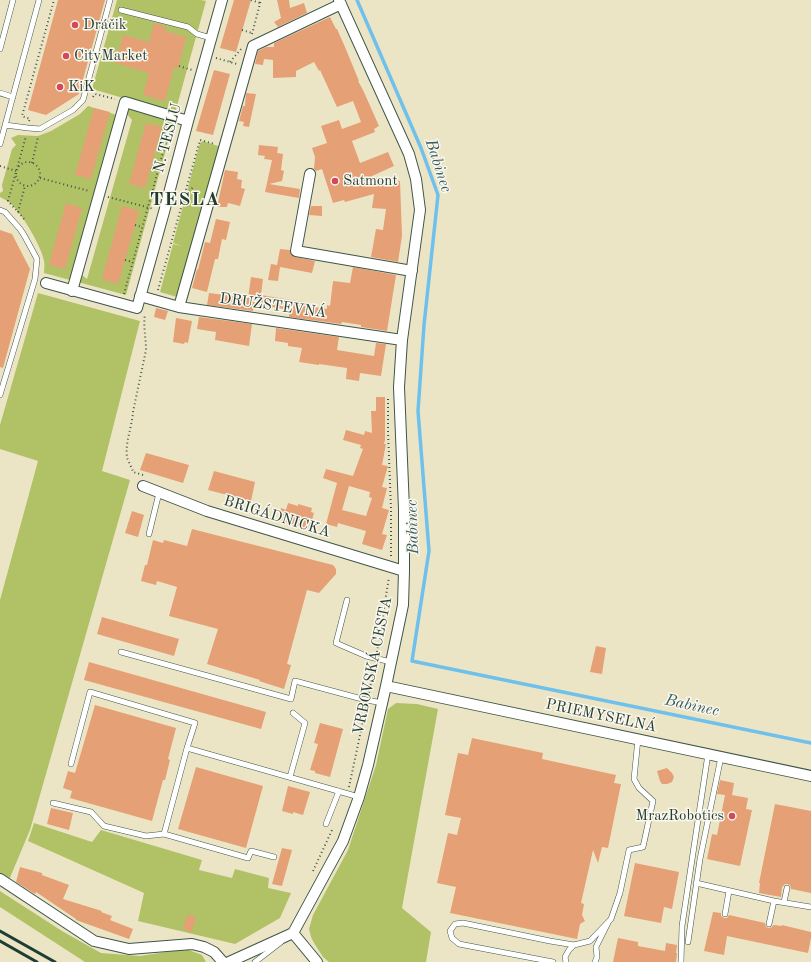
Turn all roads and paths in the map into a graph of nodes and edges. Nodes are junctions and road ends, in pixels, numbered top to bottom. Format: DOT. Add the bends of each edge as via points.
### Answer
graph roads {
  1 [pos="13,0"];
  2 [pos="39,0"];
  3 [pos="54,0"];
  4 [pos="110,0"];
  5 [pos="222,0"];
  6 [pos="251,0"];
  7 [pos="260,1"];
  8 [pos="340,2"];
  9 [pos="121,10"];
  10 [pos="242,30"];
  11 [pos="252,33"];
  12 [pos="211,38"];
  13 [pos="0,49"];
  14 [pos="252,51"];
  15 [pos="206,55"];
  16 [pos="179,66"];
  17 [pos="248,67"];
  18 [pos="194,71"];
  19 [pos="0,94"];
  20 [pos="95,94"];
  21 [pos="13,97"];
  22 [pos="125,102"];
  23 [pos="174,116"];
  24 [pos="188,121"];
  25 [pos="29,122"];
  26 [pos="5,125"];
  27 [pos="26,135"];
  28 [pos="38,136"];
  29 [pos="160,138"];
  30 [pos="167,140"];
  31 [pos="0,144"];
  32 [pos="225,147"];
  33 [pos="32,163"];
  34 [pos="0,166"];
  35 [pos="151,168"];
  36 [pos="159,170"];
  37 [pos="16,171"];
  38 [pos="310,174"];
  39 [pos="26,186"];
  40 [pos="192,187"];
  41 [pos="185,192"];
  42 [pos="8,201"];
  43 [pos="0,210"];
  44 [pos="18,212"];
  45 [pos="135,225"];
  46 [pos="142,227"];
  47 [pos="125,260"];
  48 [pos="133,262"];
  49 [pos="412,271"];
  50 [pos="46,283"];
  51 [pos="72,291"];
  52 [pos="148,299"];
  53 [pos="121,304"];
  54 [pos="179,307"];
  55 [pos="402,340"];
  56 [pos="0,395"];
  57 [pos="388,396"];
  58 [pos="143,486"];
  59 [pos="159,493"];
  60 [pos="149,534"];
  61 [pos="390,567"];
  62 [pos="404,571"];
  63 [pos="347,600"];
  64 [pos="121,652"];
  65 [pos="376,658"];
  66 [pos="391,662"];
  67 [pos="386,686"];
  68 [pos="368,700"];
  69 [pos="382,703"];
  70 [pos="294,713"];
  71 [pos="638,739"];
  72 [pos="187,748"];
  73 [pos="708,754"];
  74 [pos="721,757"];
  75 [pos="71,764"];
  76 [pos="811,776"];
  77 [pos="290,777"];
  78 [pos="339,791"];
  79 [pos="348,794"];
  80 [pos="359,797"];
  81 [pos="53,803"];
  82 [pos="326,824"];
  83 [pos="333,827"];
  84 [pos="164,834"];
  85 [pos="274,857"];
  86 [pos="310,877"];
  87 [pos="0,879"];
  88 [pos="696,883"];
  89 [pos="787,888"];
  90 [pos="729,891"];
  91 [pos="774,901"];
  92 [pos="784,902"];
  93 [pos="811,907"];
  94 [pos="725,914"];
  95 [pos="611,919"];
  96 [pos="769,924"];
  97 [pos="293,933"];
  98 [pos="590,941"];
  99 [pos="688,942"];
  100 [pos="574,945"];
  101 [pos="596,947"];
  102 [pos="223,962"];
  103 [pos="229,962"];
  104 [pos="255,962"];
  105 [pos="318,962"];
  106 [pos="553,962"];
  107 [pos="566,962"];
  108 [pos="595,962"];
  109 [pos="681,962"];
  1 -- 13 [label="lane"];
  2 -- 21 [label="lane"];
  3 -- 25 [label="path" via="22,116 30,118"];
  4 -- 26 [label="lane" via="83,100 73,110 40,129"];
  5 -- 12 [label="street, N. TESLU"];
  6 -- 7 [label="path"];
  7 -- 11 [label="path"];
  8 -- 14 [label="street, VRBOVSKÁ CESTA" via="253,46"];
  8 -- 49 [label="street, VRBOVSKÁ CESTA" via="409,154 416,179 420,210"];
  9 -- 12 [label="lane" via="188,27 197,34"];
  10 -- 11 [label="path"];
  11 -- 14 [label="path"];
  12 -- 15 [label="street, N. TESLU"];
  14 -- 17 [label="street"];
  15 -- 17 [label="path"];
  15 -- 24 [label="street, N. TESLU"];
  16 -- 18 [label="path"];
  17 -- 32 [label="street"];
  19 -- 21 [label="lane"];
  20 -- 22 [label="path"];
  21 -- 26 [label="lane"];
  22 -- 23 [label="street"];
  22 -- 51 [label="street"];
  23 -- 24 [label="street"];
  23 -- 30 [label="path"];
  24 -- 52 [label="street, N. TESLU" via="164,212"];
  26 -- 31 [label="lane"];
  27 -- 37 [label="path"];
  28 -- 33 [label="path"];
  29 -- 30 [label="path"];
  30 -- 36 [label="path"];
  32 -- 41 [label="path" via="200,140"];
  32 -- 54 [label="street"];
  33 -- 37 [label="path" via="21,165"];
  33 -- 39 [label="path" via="38,167 40,178 36,184"];
  34 -- 37 [label="path"];
  35 -- 36 [label="path"];
  36 -- 46 [label="path"];
  37 -- 39 [label="path" via="17,179"];
  37 -- 42 [label="path"];
  38 -- 49 [label="street" via="296,251"];
  39 -- 44 [label="path"];
  40 -- 41 [label="path" via="190,191"];
  41 -- 52 [label="path"];
  43 -- 56 [label="lane" via="20,229 37,259 35,278"];
  45 -- 46 [label="path"];
  46 -- 48 [label="path"];
  47 -- 48 [label="path"];
  48 -- 53 [label="path"];
  49 -- 55 [label="street, VRBOVSKÁ CESTA"];
  50 -- 51 [label="street"];
  51 -- 53 [label="street"];
  52 -- 53 [label="street" via="136,308"];
  52 -- 54 [label="street, DRUŽSTEVNÁ"];
  52 -- 58 [label="path" via="144,332 146,350 127,444 128,459 133,472 146,476"];
  54 -- 55 [label="street, DRUŽSTEVNÁ"];
  55 -- 62 [label="street, VRBOVSKÁ CESTA" via="399,387"];
  57 -- 61 [label="path"];
  58 -- 59 [label="street, BRIGÁDNICKA"];
  59 -- 60 [label="lane"];
  59 -- 61 [label="street, BRIGÁDNICKA" via="207,511"];
  61 -- 62 [label="street, BRIGÁDNICKA"];
  61 -- 65 [label="path"];
  62 -- 66 [label="street, VRBOVSKÁ CESTA" via="403,605"];
  63 -- 65 [label="lane" via="336,643"];
  64 -- 68 [label="lane" via="291,699 295,681"];
  65 -- 66 [label="lane"];
  65 -- 68 [label="path"];
  66 -- 67 [label="street, VRBOVSKÁ CESTA"];
  67 -- 69 [label="street, VRBOVSKÁ CESTA"];
  67 -- 71 [label="street, PRIEMYSELNÁ"];
  68 -- 69 [label="lane"];
  68 -- 79 [label="path"];
  69 -- 80 [label="street, VRBOVSKÁ CESTA"];
  70 -- 77 [label="lane" via="305,723"];
  71 -- 73 [label="street, PRIEMYSELNÁ"];
  71 -- 95 [label="lane" via="634,778 639,788 652,801 643,847 629,850 620,893"];
  72 -- 75 [label="lane" via="195,723 90,692"];
  72 -- 77 [label="lane"];
  72 -- 84 [label="lane"];
  73 -- 74 [label="street, PRIEMYSELNÁ"];
  73 -- 109 [label="lane" via="682,926"];
  74 -- 76 [label="street, PRIEMYSELNÁ"];
  74 -- 88 [label="lane"];
  77 -- 78 [label="lane"];
  78 -- 79 [label="lane"];
  78 -- 82 [label="lane"];
  79 -- 80 [label="lane"];
  80 -- 97 [label="street, VRBOVSKÁ CESTA" via="343,842"];
  81 -- 84 [label="lane" via="90,812 104,826 146,836"];
  83 -- 86 [label="path"];
  84 -- 85 [label="lane" via="248,858 250,851"];
  87 -- 102 [label="street" via="94,941 129,949 192,944 214,952"];
  88 -- 90 [label="lane"];
  88 -- 99 [label="lane"];
  89 -- 92 [label="lane"];
  90 -- 91 [label="lane"];
  90 -- 94 [label="lane"];
  91 -- 92 [label="lane"];
  91 -- 96 [label="lane"];
  92 -- 93 [label="lane"];
  95 -- 98 [label="lane"];
  95 -- 101 [label="lane"];
  97 -- 103 [label="street"];
  97 -- 104 [label="lane"];
  97 -- 105 [label="street"];
  98 -- 100 [label="lane"];
  98 -- 101 [label="lane"];
  100 -- 106 [label="lane" via="464,923 455,924 450,931 452,938 460,944"];
  100 -- 107 [label="lane" via="565,957"];
  101 -- 108 [label="lane"];
}
